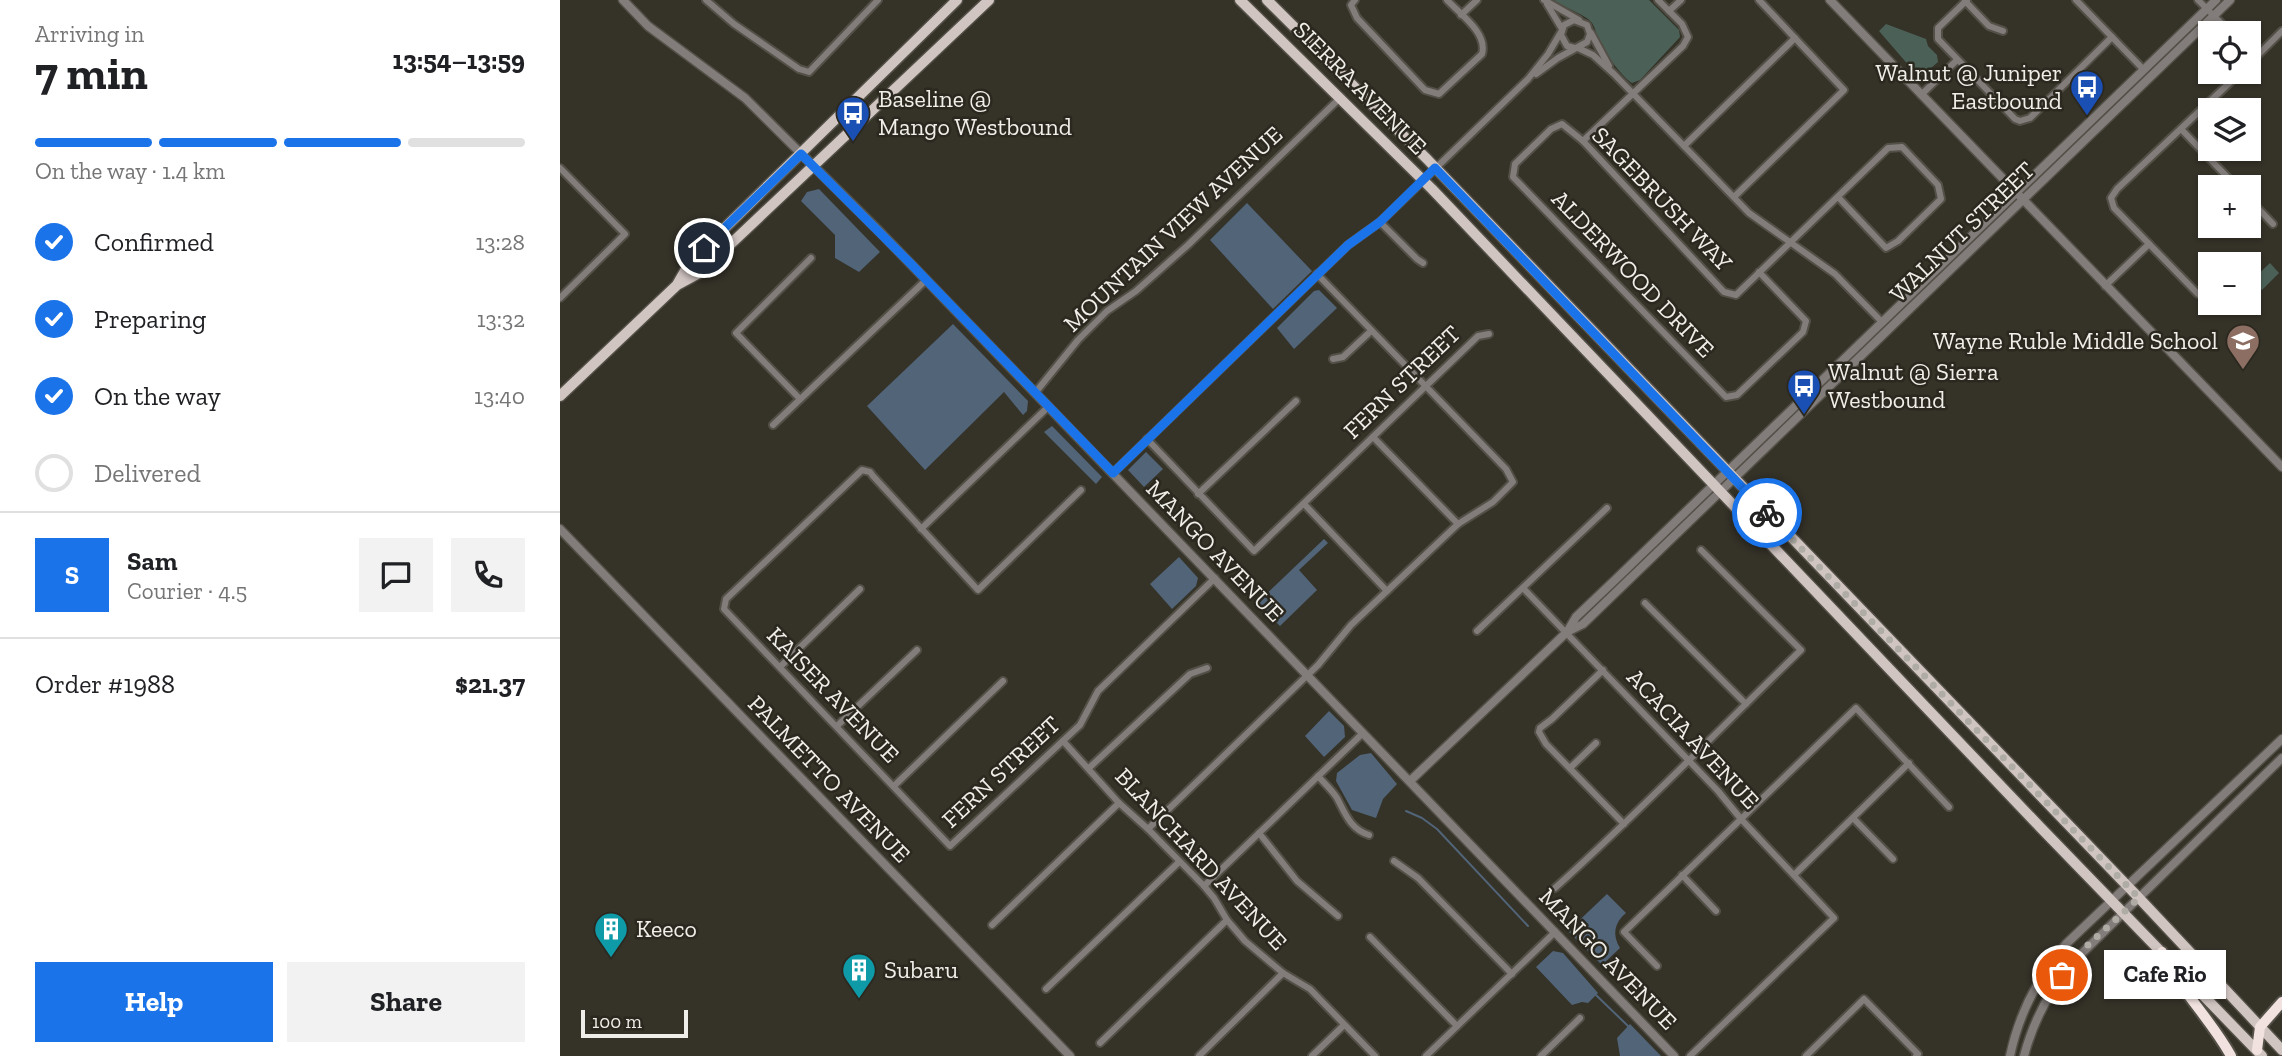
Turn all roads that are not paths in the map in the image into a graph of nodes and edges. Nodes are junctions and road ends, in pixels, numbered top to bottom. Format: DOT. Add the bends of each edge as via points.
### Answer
graph roads {
  1 [pos="624,0"];
  2 [pos="706,0"];
  3 [pos="878,0"];
  4 [pos="956,0"];
  5 [pos="989,0"];
  6 [pos="1241,0"];
  7 [pos="1266,0"];
  8 [pos="1447,0"];
  9 [pos="1477,0"];
  10 [pos="1544,0"];
  11 [pos="1658,0"];
  12 [pos="1681,0"];
  13 [pos="1759,0"];
  14 [pos="1830,0"];
  15 [pos="2076,0"];
  16 [pos="2198,0"];
  17 [pos="2216,0"];
  18 [pos="2230,0"];
  19 [pos="1966,1"];
  20 [pos="1353,3"];
  21 [pos="1669,11"];
  22 [pos="2210,12"];
  23 [pos="1461,15"];
  24 [pos="1579,20"];
  25 [pos="2219,21"];
  26 [pos="1589,29"];
  27 [pos="1562,30"];
  28 [pos="2003,30"];
  29 [pos="2282,31"];
  30 [pos="2112,37"];
  31 [pos="1795,38"];
  32 [pos="1577,48"];
  33 [pos="2261,52"];
  34 [pos="1957,60"];
  35 [pos="2144,70"];
  36 [pos="1614,74"];
  37 [pos="1528,79"];
  38 [pos="2228,84"];
  39 [pos="1634,93"];
  40 [pos="1921,94"];
  41 [pos="1341,97"];
  42 [pos="2181,129"];
  43 [pos="1583,141"];
  44 [pos="1684,146"];
  45 [pos="801,154"];
  46 [pos="814,167"];
  47 [pos="560,168"];
  48 [pos="1435,168"];
  49 [pos="2225,175"];
  50 [pos="1513,177"];
  51 [pos="1423,180"];
  52 [pos="1734,197"];
  53 [pos="1838,197"];
  54 [pos="2019,197"];
  55 [pos="2261,212"];
  56 [pos="1380,222"];
  57 [pos="2273,224"];
  58 [pos="1791,242"];
  59 [pos="2149,244"];
  60 [pos="811,258"];
  61 [pos="1423,263"];
  62 [pos="1759,272"];
  63 [pos="1317,274"];
  64 [pos="926,280"];
  65 [pos="677,285"];
  66 [pos="2105,286"];
  67 [pos="2198,294"];
  68 [pos="560,298"];
  69 [pos="1882,322"];
  70 [pos="1371,331"];
  71 [pos="1489,334"];
  72 [pos="1334,359"];
  73 [pos="1425,387"];
  74 [pos="1035,393"];
  75 [pos="560,396"];
  76 [pos="800,400"];
  77 [pos="1296,401"];
  78 [pos="1048,407"];
  79 [pos="773,425"];
  80 [pos="1373,437"];
  81 [pos="1147,439"];
  82 [pos="2282,467"];
  83 [pos="1113,473"];
  84 [pos="1730,475"];
  85 [pos="1717,487"];
  86 [pos="1081,490"];
  87 [pos="1198,494"];
  88 [pos="1304,504"];
  89 [pos="1607,508"];
  90 [pos="1458,524"];
  91 [pos="560,529"];
  92 [pos="921,529"];
  93 [pos="1701,550"];
  94 [pos="1215,578"];
  95 [pos="1523,588"];
  96 [pos="860,589"];
  97 [pos="1387,591"];
  98 [pos="1645,603"];
  99 [pos="1477,631"];
  100 [pos="1567,632"];
  101 [pos="917,650"];
  102 [pos="780,667"];
  103 [pos="1207,668"];
  104 [pos="1603,670"];
  105 [pos="1308,675"];
  106 [pos="1003,681"];
  107 [pos="1746,704"];
  108 [pos="837,726"];
  109 [pos="1363,733"];
  110 [pos="2282,739"];
  111 [pos="1063,741"];
  112 [pos="1596,743"];
  113 [pos="2282,758"];
  114 [pos="1689,762"];
  115 [pos="1909,763"];
  116 [pos="1089,768"];
  117 [pos="1570,768"];
  118 [pos="1318,776"];
  119 [pos="1410,780"];
  120 [pos="894,786"];
  121 [pos="1119,803"];
  122 [pos="1949,807"];
  123 [pos="1853,818"];
  124 [pos="925,819"];
  125 [pos="1741,819"];
  126 [pos="1624,824"];
  127 [pos="1148,829"];
  128 [pos="1259,833"];
  129 [pos="1369,835"];
  130 [pos="1894,859"];
  131 [pos="1394,861"];
  132 [pos="1179,862"];
  133 [pos="1682,875"];
  134 [pos="1794,875"];
  135 [pos="1204,886"];
  136 [pos="2127,886"];
  137 [pos="1555,888"];
  138 [pos="2139,898"];
  139 [pos="2112,901"];
  140 [pos="1716,911"];
  141 [pos="2123,913"];
  142 [pos="1338,916"];
  143 [pos="1227,920"];
  144 [pos="992,925"];
  145 [pos="1555,932"];
  146 [pos="1370,937"];
  147 [pos="2162,952"];
  148 [pos="1657,967"];
  149 [pos="1283,973"];
  150 [pos="1512,974"];
  151 [pos="1046,989"];
  152 [pos="2282,1002"];
  153 [pos="1580,1018"];
  154 [pos="1344,1025"];
  155 [pos="1457,1027"];
  156 [pos="2260,1027"];
  157 [pos="1100,1043"];
  158 [pos="2282,1049"];
  159 [pos="2260,1053"];
  160 [pos="1917,1055"];
  161 [pos="1070,1056"];
  162 [pos="1199,1056"];
  163 [pos="1312,1056"];
  164 [pos="1376,1056"];
  165 [pos="1426,1056"];
  166 [pos="1541,1056"];
  167 [pos="1674,1056"];
  168 [pos="1690,1056"];
  169 [pos="1806,1056"];
  170 [pos="2010,1056"];
  171 [pos="2024,1056"];
  172 [pos="2231,1056"];
  1 -- 45 [label="street, MANGO AVENUE" via="648,26 745,97"];
  2 -- 3 [label="street" via="808,72"];
  4 -- 45 [label="main road"];
  5 -- 46 [label="main road"];
  6 -- 41 [label="main road, SIERRA AVENUE"];
  7 -- 48 [label="main road, SIERRA AVENUE"];
  8 -- 23 [label="street"];
  9 -- 23 [label="street"];
  10 -- 24 [label="street"];
  10 -- 27 [label="street"];
  11 -- 21 [label="street"];
  12 -- 21 [label="street"];
  13 -- 31 [label="street"];
  14 -- 40 [label="street"];
  15 -- 30 [label="street"];
  16 -- 22 [label="street"];
  17 -- 22 [label="street, WALNUT STREET"];
  18 -- 22 [label="street, WALNUT STREET"];
  19 -- 28 [label="street" via="1989,26"];
  19 -- 34 [label="street" via="1936,34"];
  20 -- 23 [label="street" via="1357,18 1425,90 1439,94 1482,54 1480,35"];
  21 -- 39 [label="street" via="1688,37"];
  22 -- 25 [label="street"];
  22 -- 35 [label="street, WALNUT STREET"];
  22 -- 54 [label="street, WALNUT STREET"];
  24 -- 26 [label="street"];
  24 -- 27 [label="street" via="1570,21"];
  26 -- 32 [label="street" via="1587,42"];
  26 -- 36 [label="street"];
  27 -- 32 [label="street" via="1564,43"];
  27 -- 37 [label="street"];
  29 -- 33 [label="street"];
  30 -- 34 [label="street" via="2030,118 2020,121"];
  30 -- 35 [label="street"];
  31 -- 44 [label="street"];
  31 -- 52 [label="street" via="1844,90"];
  32 -- 36 [label="street"];
  32 -- 37 [label="street"];
  34 -- 40 [label="street"];
  35 -- 54 [label="street, WALNUT STREET"];
  36 -- 39 [label="street"];
  37 -- 48 [label="street"];
  38 -- 42 [label="street"];
  39 -- 43 [label="street"];
  39 -- 44 [label="street"];
  40 -- 54 [label="street"];
  41 -- 51 [label="main road, SIERRA AVENUE"];
  41 -- 74 [label="street, MOUNTAIN VIEW AVENUE" via="1188,245 1107,311"];
  42 -- 49 [label="street"];
  42 -- 59 [label="street" via="2114,193 2114,208"];
  43 -- 50 [label="street, SAGEBRUSH WAY" via="1562,124 1551,129 1515,164"];
  43 -- 62 [label="street, SAGEBRUSH WAY" via="1724,292 1736,295"];
  44 -- 52 [label="street"];
  45 -- 46 [label="street, MANGO AVENUE"];
  45 -- 65 [label="main road" via="690,262"];
  46 -- 64 [label="street, MANGO AVENUE"];
  46 -- 65 [label="main road" via="701,272"];
  47 -- 68 [label="street" via="625,234"];
  48 -- 51 [label="street"];
  48 -- 84 [label="main road, SIERRA AVENUE"];
  50 -- 62 [label="street, ALDERWOOD DRIVE" via="1726,397 1737,395 1803,332 1806,321"];
  51 -- 56 [label="street"];
  51 -- 85 [label="main road, SIERRA AVENUE"];
  52 -- 58 [label="street"];
  53 -- 53 [label="street" via="1886,248 1941,199 1938,185 1902,147 1888,148"];
  53 -- 58 [label="street"];
  54 -- 66 [label="street"];
  54 -- 69 [label="street, WALNUT STREET"];
  54 -- 84 [label="street, WALNUT STREET"];
  55 -- 57 [label="street"];
  56 -- 61 [label="street"];
  56 -- 63 [label="street"];
  58 -- 62 [label="street"];
  58 -- 69 [label="street" via="1835,274"];
  59 -- 66 [label="street"];
  59 -- 67 [label="street"];
  60 -- 76 [label="street" via="736,333"];
  63 -- 70 [label="street"];
  63 -- 81 [label="street"];
  64 -- 74 [label="street, MANGO AVENUE"];
  64 -- 76 [label="street"];
  65 -- 75 [label="main road"];
  66 -- 82 [label="street"];
  69 -- 84 [label="street, WALNUT STREET"];
  70 -- 72 [label="street" via="1343,357"];
  70 -- 73 [label="street"];
  71 -- 73 [label="street, FERN STREET" via="1479,335"];
  73 -- 80 [label="street, FERN STREET"];
  73 -- 90 [label="street" via="1513,478 1511,487"];
  74 -- 78 [label="street, MANGO AVENUE"];
  76 -- 79 [label="street"];
  77 -- 87 [label="street"];
  78 -- 83 [label="street, MANGO AVENUE"];
  78 -- 92 [label="street"];
  80 -- 88 [label="street, FERN STREET"];
  80 -- 90 [label="street"];
  81 -- 83 [label="street"];
  81 -- 87 [label="street"];
  83 -- 94 [label="street, MANGO AVENUE"];
  84 -- 85 [label="street, WALNUT STREET"];
  84 -- 136 [label="main road, SIERRA AVENUE"];
  85 -- 100 [label="street, WALNUT STREET" via="1576,617"];
  85 -- 139 [label="main road, SIERRA AVENUE"];
  86 -- 92 [label="street" via="978,590"];
  87 -- 88 [label="street, FERN STREET" via="1254,551"];
  88 -- 97 [label="street"];
  89 -- 95 [label="street"];
  90 -- 97 [label="street"];
  91 -- 161 [label="street, PALMETTO AVENUE"];
  92 -- 102 [label="street, KAISER AVENUE" via="870,472 862,470 731,596 724,604 726,612"];
  93 -- 107 [label="street" via="1801,650"];
  94 -- 105 [label="street, MANGO AVENUE"];
  94 -- 111 [label="street, FERN STREET" via="1098,691 1083,721"];
  95 -- 99 [label="street"];
  95 -- 100 [label="street, ACACIA AVENUE"];
  96 -- 102 [label="street"];
  97 -- 105 [label="street"];
  98 -- 107 [label="street"];
  100 -- 104 [label="street, ACACIA AVENUE"];
  100 -- 119 [label="street, WALNUT STREET"];
  101 -- 108 [label="street"];
  102 -- 108 [label="street, KAISER AVENUE"];
  103 -- 116 [label="street" via="1190,674"];
  104 -- 114 [label="street, ACACIA AVENUE"];
  104 -- 117 [label="street" via="1540,728 1546,744"];
  105 -- 109 [label="street, MANGO AVENUE"];
  105 -- 127 [label="street"];
  106 -- 120 [label="street"];
  107 -- 114 [label="street"];
  108 -- 120 [label="street, KAISER AVENUE"];
  109 -- 118 [label="street"];
  109 -- 119 [label="street, MANGO AVENUE"];
  110 -- 136 [label="street"];
  111 -- 116 [label="street, BLANCHARD AVENUE"];
  111 -- 124 [label="street, FERN STREET" via="950,846"];
  112 -- 117 [label="street"];
  113 -- 138 [label="street"];
  114 -- 125 [label="street, ACACIA AVENUE"];
  114 -- 126 [label="street"];
  115 -- 122 [label="street"];
  115 -- 123 [label="street"];
  115 -- 125 [label="street" via="1856,708"];
  116 -- 121 [label="street, BLANCHARD AVENUE"];
  117 -- 126 [label="street"];
  118 -- 128 [label="street"];
  118 -- 129 [label="street" via="1352,825"];
  119 -- 145 [label="street, MANGO AVENUE"];
  120 -- 124 [label="street, KAISER AVENUE"];
  121 -- 127 [label="street, BLANCHARD AVENUE"];
  121 -- 144 [label="street"];
  123 -- 130 [label="street"];
  123 -- 134 [label="street"];
  125 -- 133 [label="street"];
  125 -- 134 [label="street, ACACIA AVENUE"];
  126 -- 137 [label="street"];
  127 -- 132 [label="street, BLANCHARD AVENUE"];
  128 -- 135 [label="street"];
  128 -- 142 [label="street" via="1297,881"];
  131 -- 150 [label="street" via="1418,878"];
  132 -- 135 [label="street, BLANCHARD AVENUE"];
  132 -- 151 [label="street"];
  133 -- 140 [label="street"];
  133 -- 148 [label="street" via="1623,932"];
  134 -- 168 [label="street, ACACIA AVENUE" via="1835,918"];
  135 -- 143 [label="street, BLANCHARD AVENUE"];
  136 -- 138 [label="main road, SIERRA AVENUE"];
  136 -- 139 [label="street"];
  138 -- 141 [label="street"];
  138 -- 156 [label="main road, SIERRA AVENUE"];
  139 -- 141 [label="main road, SIERRA AVENUE"];
  139 -- 170 [label="street" via="2043,973 2024,1009"];
  141 -- 147 [label="main road, SIERRA AVENUE"];
  141 -- 171 [label="street" via="2062,975 2039,1015"];
  143 -- 149 [label="street, BLANCHARD AVENUE"];
  143 -- 157 [label="street"];
  145 -- 150 [label="street"];
  145 -- 167 [label="street, MANGO AVENUE"];
  146 -- 155 [label="street"];
  147 -- 159 [label="main road, SIERRA AVENUE"];
  147 -- 172 [label="highway"];
  149 -- 154 [label="street, BLANCHARD AVENUE" via="1310,989"];
  149 -- 162 [label="street"];
  150 -- 155 [label="street"];
  152 -- 156 [label="highway"];
  153 -- 166 [label="street"];
  154 -- 163 [label="street"];
  154 -- 164 [label="street, BLANCHARD AVENUE"];
  155 -- 165 [label="street"];
  156 -- 158 [label="main road, SIERRA AVENUE"];
  156 -- 159 [label="highway"];
  160 -- 169 [label="street" via="1864,999"];
}
